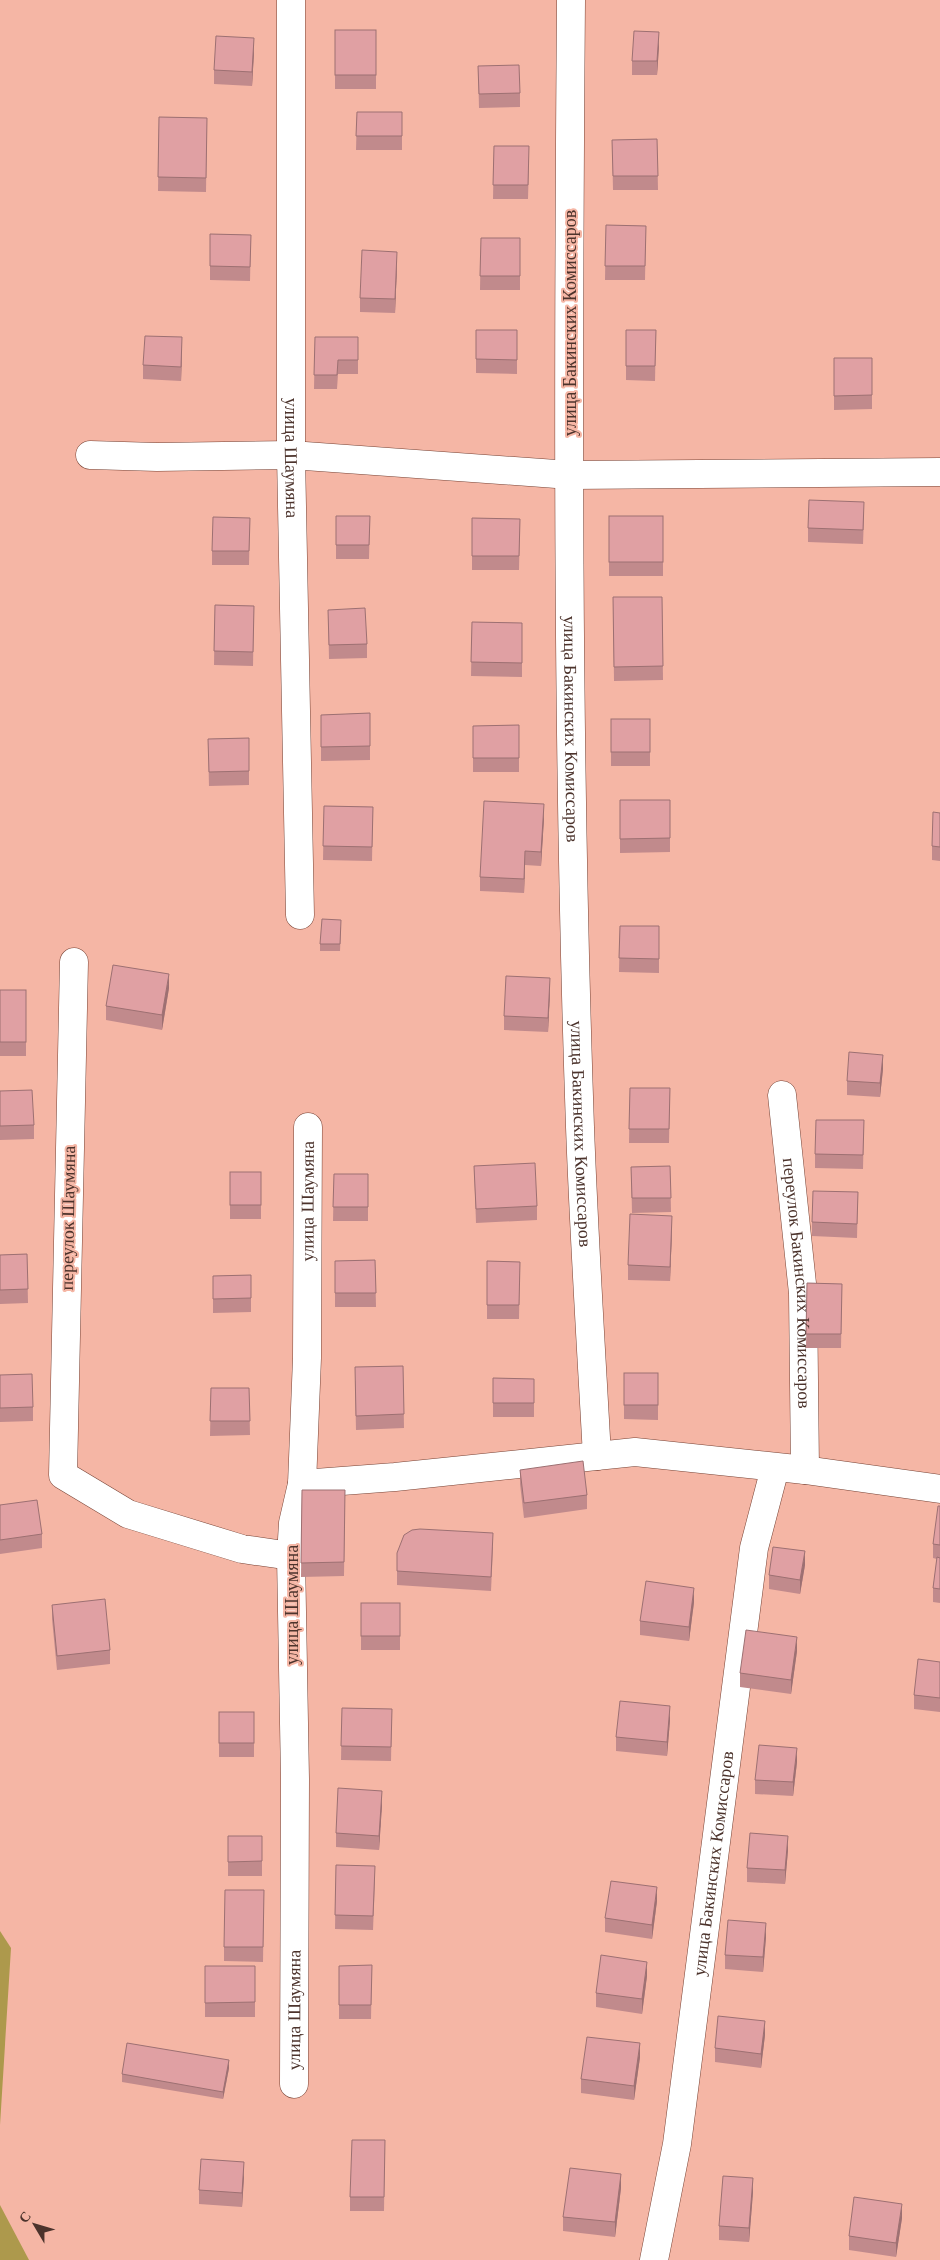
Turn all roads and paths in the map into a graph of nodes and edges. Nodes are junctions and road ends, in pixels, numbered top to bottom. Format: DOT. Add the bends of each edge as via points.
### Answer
graph roads {
  1 [pos="291,0"];
  2 [pos="571,0"];
  3 [pos="90,455"];
  4 [pos="291,455"];
  5 [pos="940,472"];
  6 [pos="570,475"];
  7 [pos="300,915"];
  8 [pos="74,962"];
  9 [pos="782,1095"];
  10 [pos="308,1127"];
  11 [pos="596,1456"];
  12 [pos="775,1468"];
  13 [pos="805,1470"];
  14 [pos="302,1484"];
  15 [pos="940,1489"];
  16 [pos="291,1556"];
  17 [pos="294,2084"];
  18 [pos="654,2260"];
  1 -- 4 [label="street, улица Шаумяна"];
  2 -- 6 [label="street, улица Бакинских Комиссаров"];
  3 -- 4 [label="street"];
  4 -- 6 [label="street"];
  4 -- 7 [label="street, улица Шаумяна"];
  5 -- 6 [label="street"];
  6 -- 11 [label="street, улица Бакинских Комиссаров" via="576,992"];
  8 -- 16 [label="street, переулок Шаумяна" via="63,1475 128,1514 242,1549"];
  9 -- 13 [label="street, переулок Бакинских Комиссаров" via="803,1293"];
  10 -- 14 [label="street, улица Шаумяна" via="307,1358"];
  11 -- 12 [label="street" via="635,1452"];
  11 -- 14 [label="street" via="395,1478"];
  12 -- 13 [label="street"];
  12 -- 18 [label="street, улица Бакинских Комиссаров" via="754,1548 677,2144"];
  13 -- 15 [label="street"];
  14 -- 16 [label="street, улица Шаумяна" via="292,1523"];
  16 -- 17 [label="street, улица Шаумяна" via="295,1779"];
}
